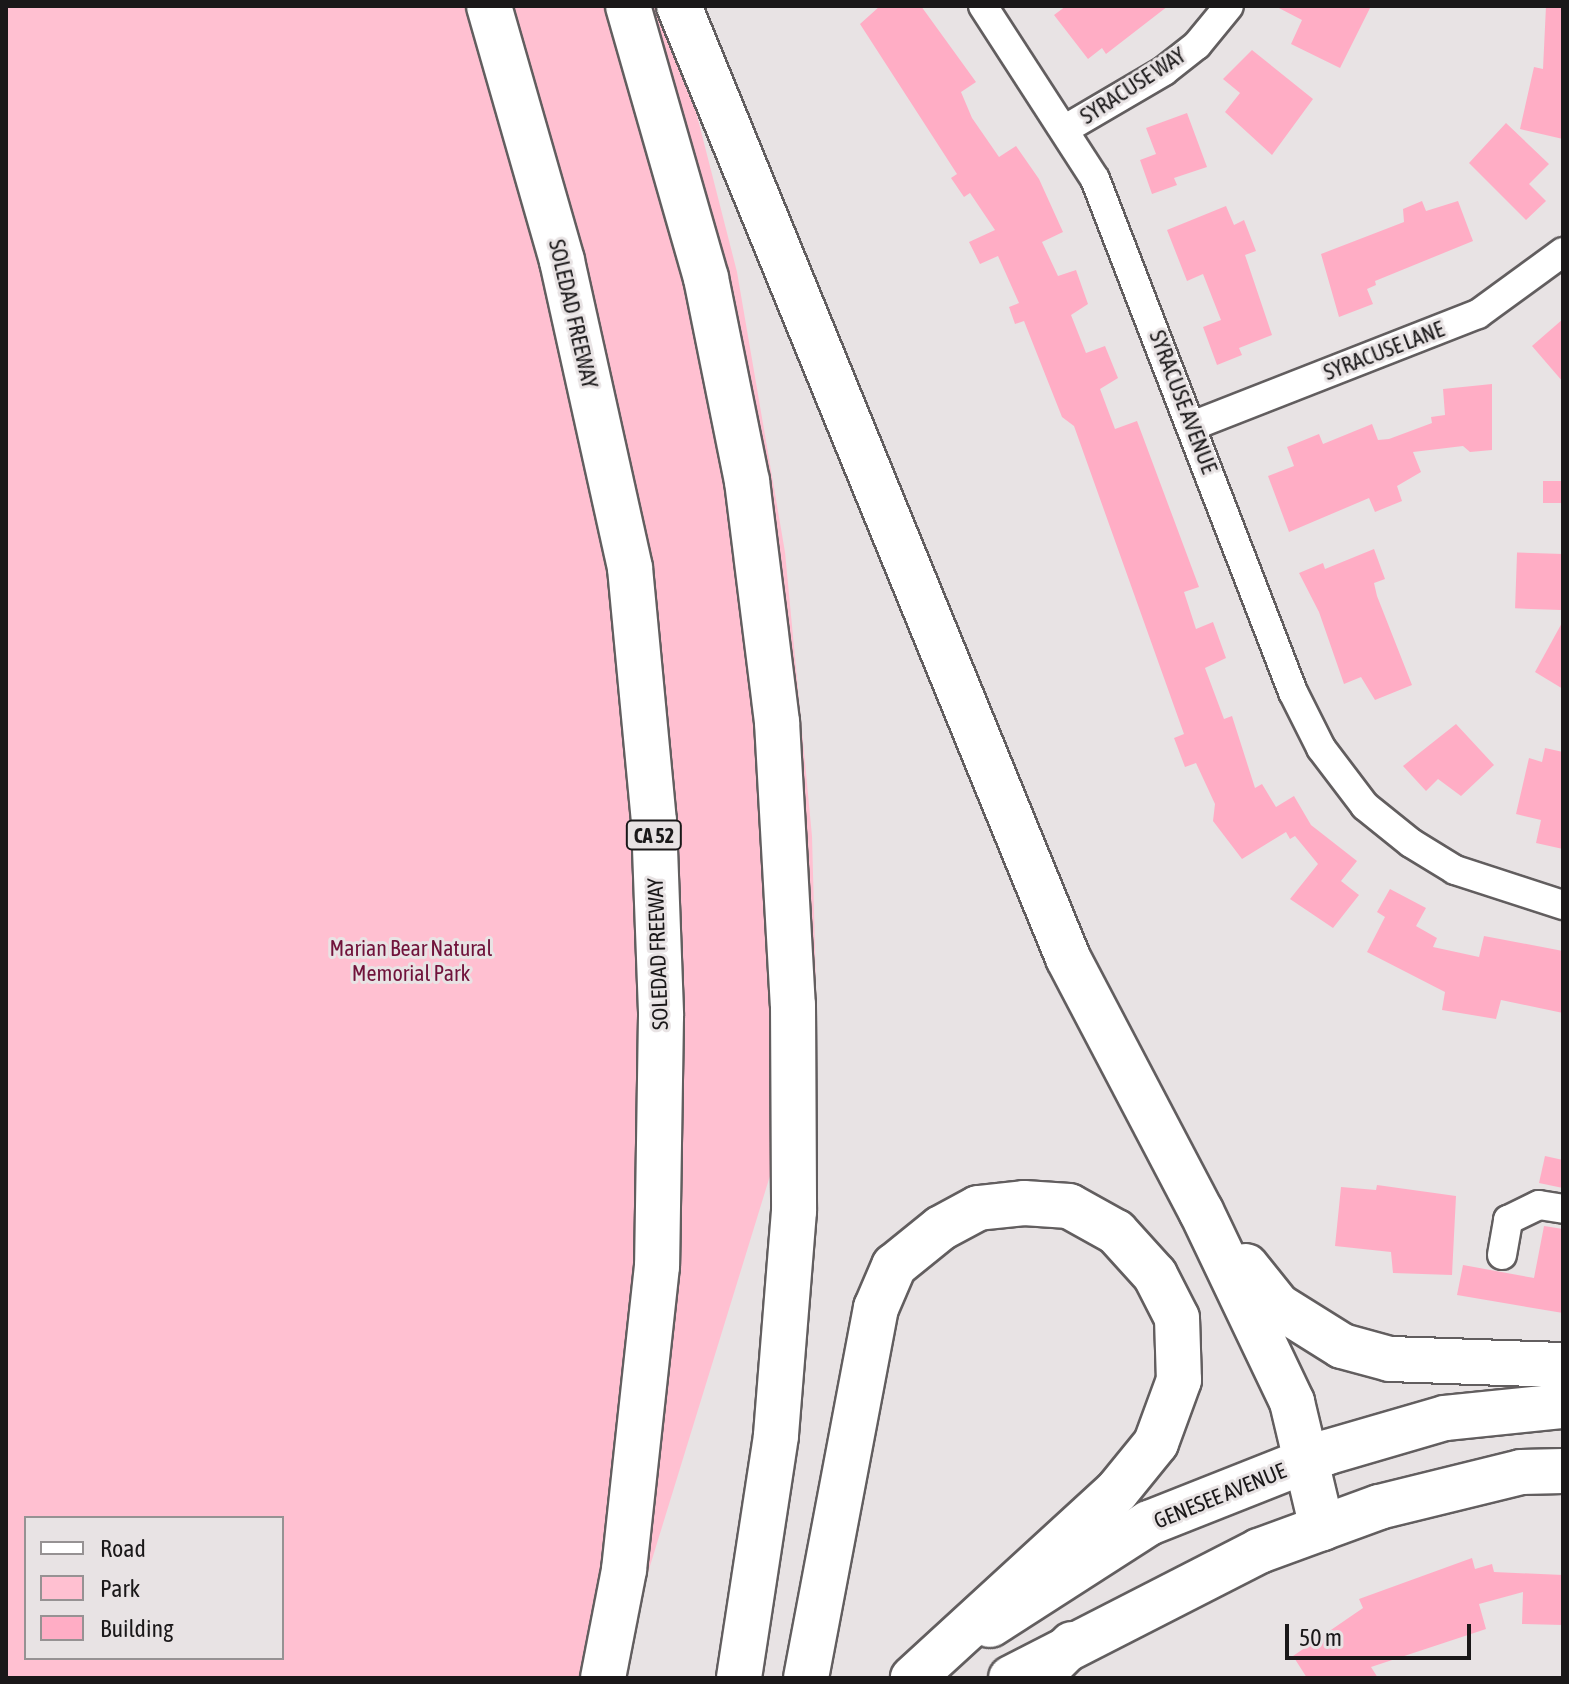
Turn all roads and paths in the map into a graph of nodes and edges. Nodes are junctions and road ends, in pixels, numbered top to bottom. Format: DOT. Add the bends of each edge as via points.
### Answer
graph roads {
  1 [pos="489,6"];
  2 [pos="628,6"];
  3 [pos="679,6"];
  4 [pos="983,6"];
  5 [pos="1229,6"];
  6 [pos="1067,128"];
  7 [pos="1563,252"];
  8 [pos="1192,426"];
  9 [pos="1563,905"];
  10 [pos="1563,1209"];
  11 [pos="1201,1211"];
  12 [pos="1502,1255"];
  13 [pos="1563,1365"];
  14 [pos="1563,1406"];
  15 [pos="1306,1461"];
  16 [pos="1563,1471"];
  17 [pos="1322,1528"];
  18 [pos="1072,1644"];
  19 [pos="808,1672"];
  20 [pos="603,1678"];
  21 [pos="739,1678"];
  22 [pos="914,1678"];
  23 [pos="1011,1678"];
  24 [pos="1038,1678"];
  1 -- 20 [label="main road, SOLEDAD FREEWAY / CA 52" via="562,261 630,568 654,821 661,1016 657,1266 624,1570"];
  2 -- 21 [label="main road" via="706,278 747,481 777,722 793,1005 794,1211 776,1436"];
  3 -- 11 [label="main road" via="1068,958"];
  4 -- 6 [label="street, SYRACUSE AVENUE"];
  5 -- 6 [label="street, SYRACUSE WAY" via="1197,45 1164,71"];
  6 -- 8 [label="street, SYRACUSE AVENUE" via="1095,179"];
  7 -- 8 [label="street, SYRACUSE LANE" via="1478,314"];
  8 -- 9 [label="street, SYRACUSE AVENUE" via="1293,692 1321,748 1365,806 1455,870"];
  10 -- 12 [label="street" via="1539,1205 1508,1220"];
  11 -- 13 [label="main road" via="1278,1306 1342,1346 1390,1359"];
  11 -- 15 [label="main road" via="1292,1402"];
  14 -- 15 [label="main road, GENESEE AVENUE" via="1445,1418 1361,1439"];
  15 -- 17 [label="main road"];
  15 -- 22 [label="main road, GENESEE AVENUE" via="1149,1523"];
  16 -- 17 [label="main road" via="1521,1472 1379,1507"];
  17 -- 18 [label="main road" via="1259,1551"];
  18 -- 23 [label="main road"];
  18 -- 24 [label="main road"];
  19 -- 22 [label="main road" via="864,1363 876,1308 894,1266 941,1228 978,1208 1069,1206 1116,1232 1155,1275 1177,1318 1179,1380 1156,1443 1117,1491"];
}
